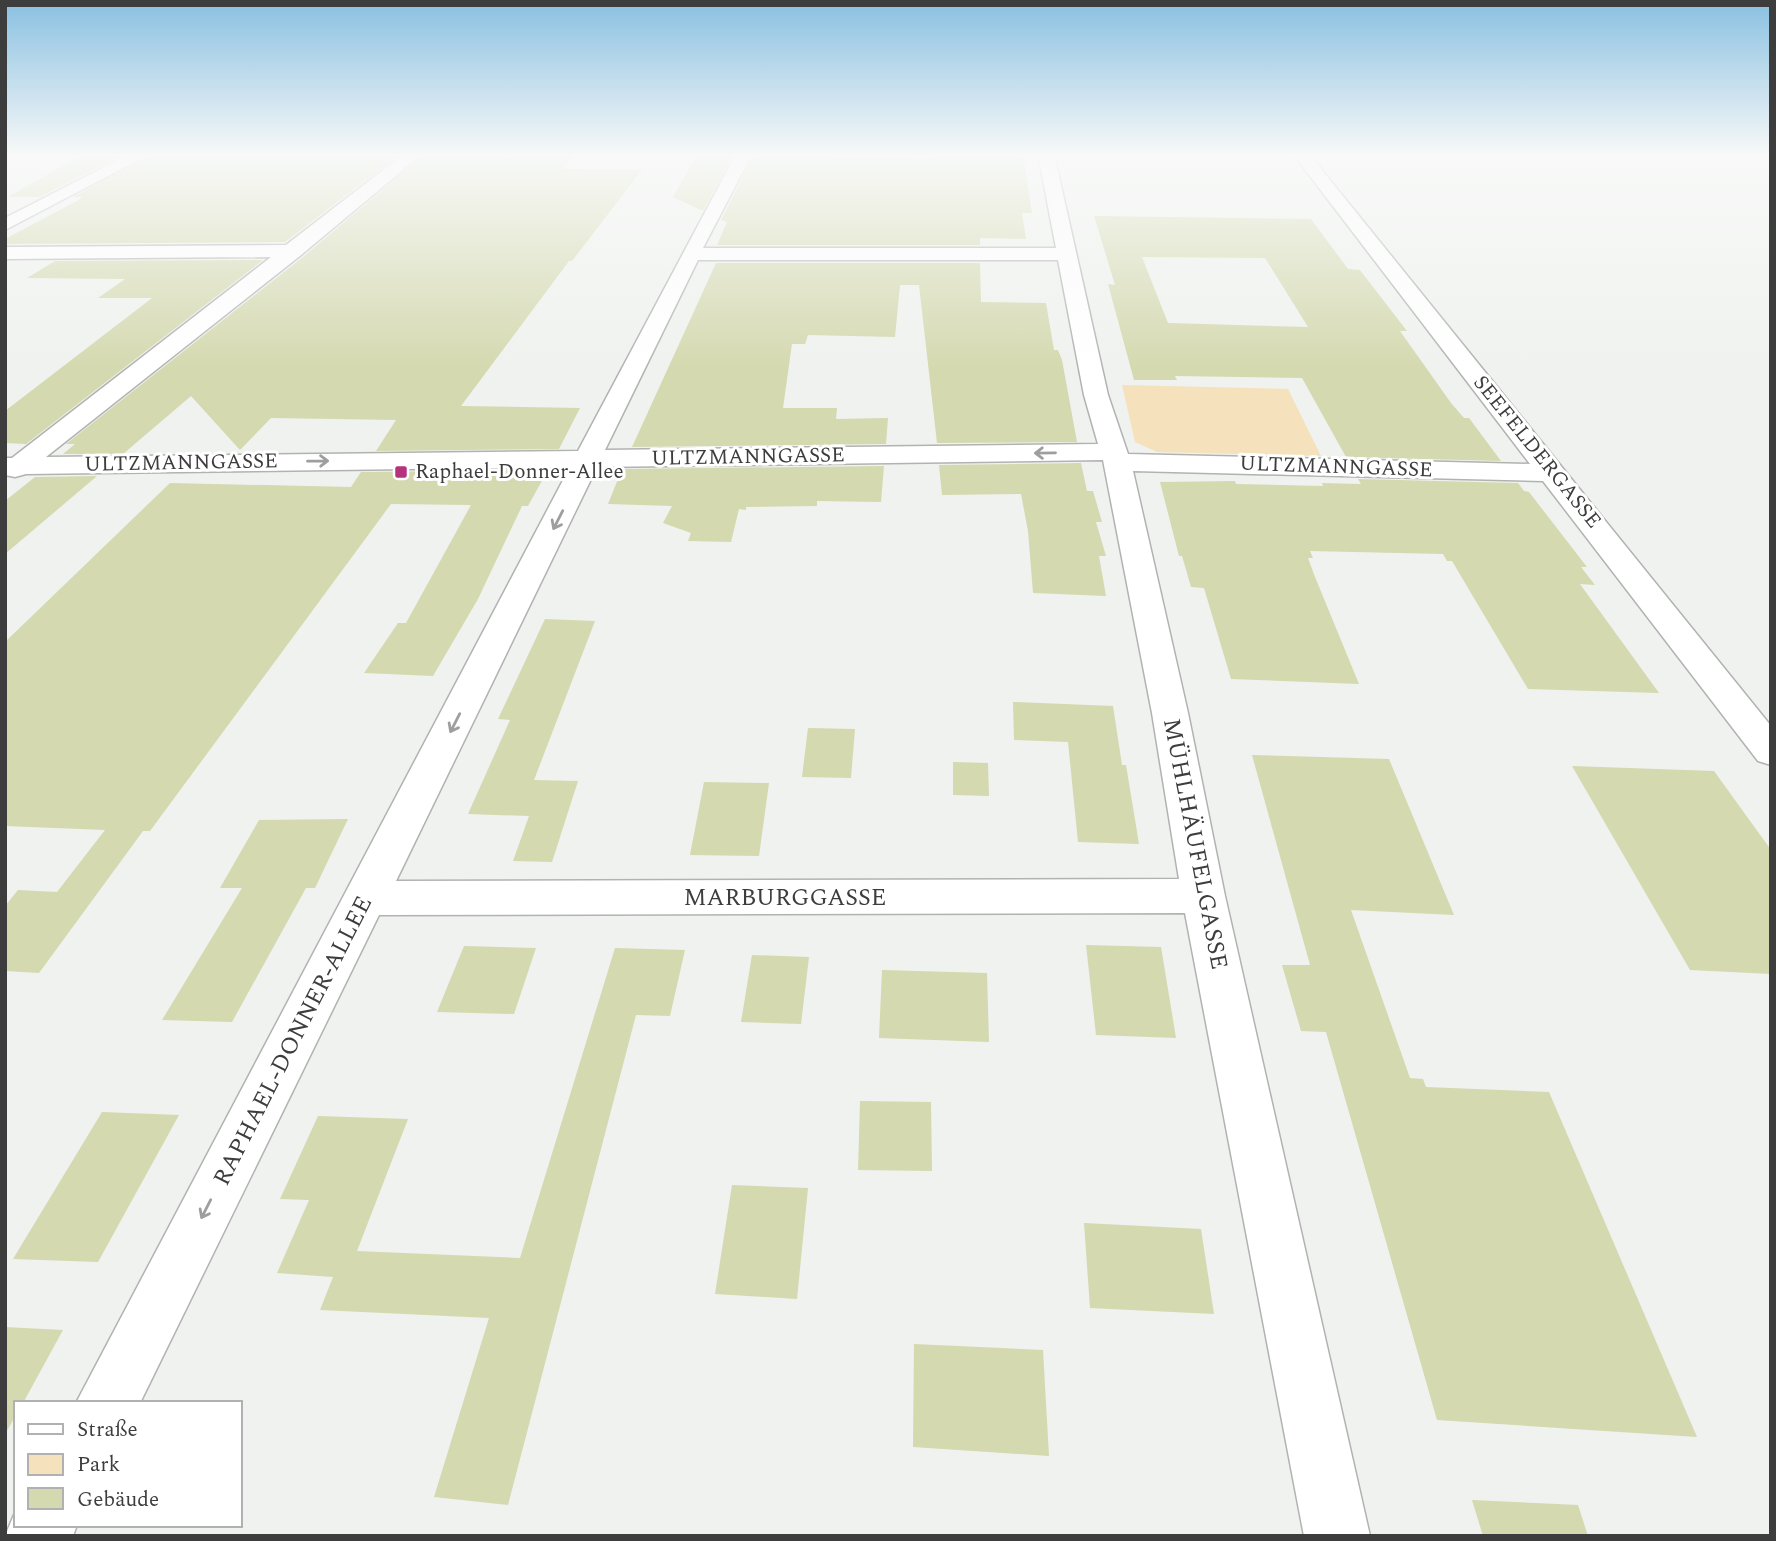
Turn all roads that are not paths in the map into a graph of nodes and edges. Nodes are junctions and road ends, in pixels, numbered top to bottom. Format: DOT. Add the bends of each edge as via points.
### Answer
graph roads {
  1 [pos="325,226"];
  2 [pos="706,226"];
  3 [pos="1061,226"];
  4 [pos="1358,226"];
  5 [pos="294,251"];
  6 [pos="5,253"];
  7 [pos="691,254"];
  8 [pos="1067,254"];
  9 [pos="1115,457"];
  10 [pos="588,459"];
  11 [pos="10,470"];
  12 [pos="1555,473"];
  13 [pos="1771,752"];
  14 [pos="1203,897"];
  15 [pos="366,898"];
  16 [pos="108,1401"];
  17 [pos="1338,1536"];
  1 -- 5 [label="street"];
  2 -- 7 [label="street, RAPHAEL-DONNER-ALLEE"];
  3 -- 8 [label="street, MÜHLHÄUFELGASSE"];
  4 -- 12 [label="street, SEEFELDERGASSE"];
  5 -- 6 [label="street"];
  5 -- 11 [label="street"];
  7 -- 8 [label="street"];
  7 -- 10 [label="street, RAPHAEL-DONNER-ALLEE"];
  8 -- 9 [label="street, MÜHLHÄUFELGASSE" via="1096,395"];
  9 -- 10 [label="street, ULTZMANNGASSE, one-way"];
  9 -- 12 [label="street, ULTZMANNGASSE"];
  9 -- 14 [label="street, MÜHLHÄUFELGASSE" via="1170,713"];
  11 -- 10 [label="street, ULTZMANNGASSE, one-way"];
  10 -- 15 [label="street, RAPHAEL-DONNER-ALLEE, one-way"];
  12 -- 13 [label="street, SEEFELDERGASSE"];
  14 -- 15 [label="street, MARBURGGASSE"];
  14 -- 17 [label="street, MÜHLHÄUFELGASSE"];
  15 -- 16 [label="street, RAPHAEL-DONNER-ALLEE, one-way"];
}
